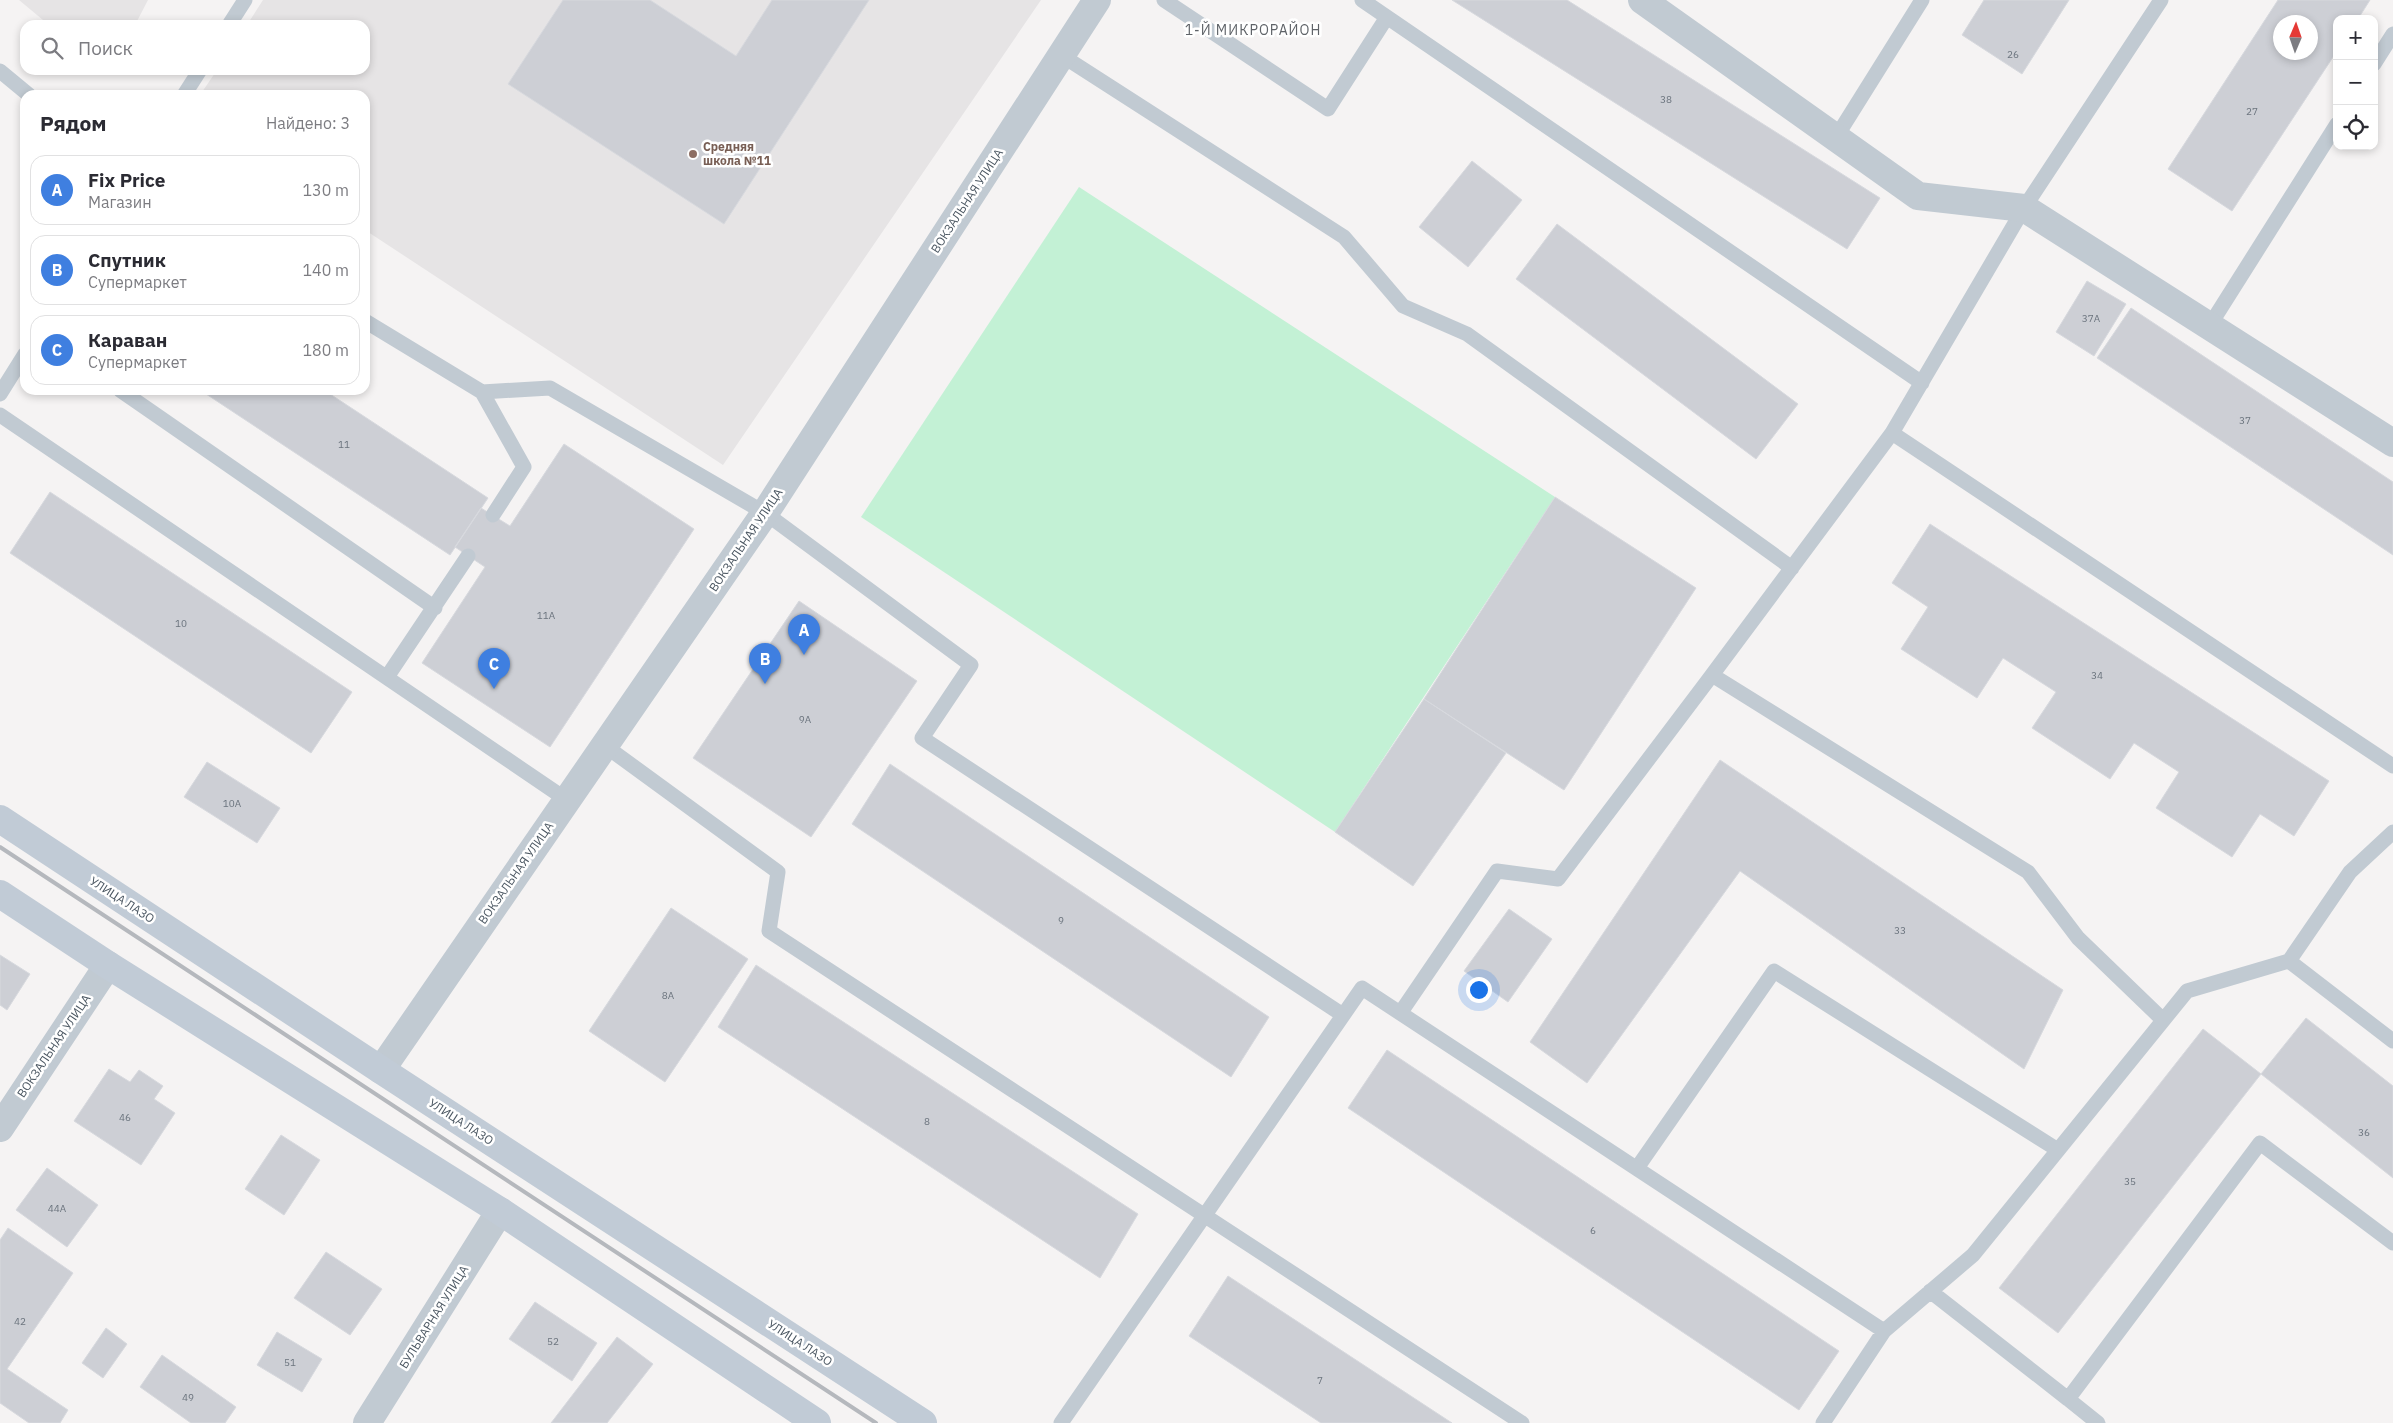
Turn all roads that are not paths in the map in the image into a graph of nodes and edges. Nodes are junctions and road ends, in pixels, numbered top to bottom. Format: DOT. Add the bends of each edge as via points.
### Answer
graph roads {
  1 [pos="245,0"];
  2 [pos="1097,0"];
  3 [pos="1164,0"];
  4 [pos="1362,0"];
  5 [pos="1642,0"];
  6 [pos="1922,0"];
  7 [pos="2161,0"];
  8 [pos="1387,17"];
  9 [pos="232,20"];
  10 [pos="2393,34"];
  11 [pos="1061,56"];
  12 [pos="2377,60"];
  13 [pos="0,71"];
  14 [pos="197,75"];
  15 [pos="23,90"];
  16 [pos="187,90"];
  17 [pos="2333,130"];
  18 [pos="1834,139"];
  19 [pos="2024,208"];
  20 [pos="370,324"];
  21 [pos="2210,324"];
  22 [pos="20,362"];
  23 [pos="1922,383"];
  24 [pos="482,392"];
  25 [pos="0,394"];
  26 [pos="127,395"];
  27 [pos="0,415"];
  28 [pos="1892,433"];
  29 [pos="2393,443"];
  30 [pos="765,513"];
  31 [pos="493,515"];
  32 [pos="468,556"];
  33 [pos="1792,568"];
  34 [pos="435,608"];
  35 [pos="1712,675"];
  36 [pos="387,677"];
  37 [pos="604,746"];
  38 [pos="2393,766"];
  39 [pos="567,800"];
  40 [pos="0,819"];
  41 [pos="2393,832"];
  42 [pos="0,894"];
  43 [pos="2289,961"];
  44 [pos="108,965"];
  45 [pos="1401,1012"];
  46 [pos="1343,1015"];
  47 [pos="2163,1020"];
  48 [pos="2393,1041"];
  49 [pos="380,1070"];
  50 [pos="0,1128"];
  51 [pos="2058,1150"];
  52 [pos="1637,1168"];
  53 [pos="500,1211"];
  54 [pos="1205,1215"];
  55 [pos="2393,1243"];
  56 [pos="1930,1291"];
  57 [pos="1884,1331"];
  58 [pos="2068,1399"];
  59 [pos="367,1423"];
  60 [pos="817,1423"];
  61 [pos="923,1423"];
  62 [pos="1061,1423"];
  63 [pos="1522,1423"];
  64 [pos="1823,1423"];
  65 [pos="2098,1423"];
  1 -- 9 [label="lane"];
  2 -- 11 [label="street, ВОКЗАЛЬНАЯ УЛИЦА"];
  3 -- 8 [label="lane" via="1328,109"];
  4 -- 8 [label="lane"];
  5 -- 18 [label="street"];
  6 -- 18 [label="lane"];
  7 -- 19 [label="lane"];
  8 -- 23 [label="lane"];
  10 -- 12 [label="lane"];
  11 -- 30 [label="street, ВОКЗАЛЬНАЯ УЛИЦА"];
  11 -- 33 [label="lane" via="1344,237 1403,306 1466,334"];
  13 -- 15 [label="lane"];
  14 -- 16 [label="lane"];
  17 -- 21 [label="lane"];
  18 -- 19 [label="street" via="1918,196"];
  19 -- 21 [label="street"];
  19 -- 23 [label="lane"];
  20 -- 24 [label="lane"];
  21 -- 29 [label="street"];
  22 -- 25 [label="lane"];
  23 -- 28 [label="lane"];
  24 -- 30 [label="lane" via="550,388"];
  24 -- 31 [label="lane" via="524,466"];
  26 -- 34 [label="lane"];
  27 -- 36 [label="lane"];
  28 -- 33 [label="lane"];
  28 -- 38 [label="lane"];
  30 -- 37 [label="street, ВОКЗАЛЬНАЯ УЛИЦА"];
  30 -- 46 [label="lane" via="971,664 922,738"];
  32 -- 34 [label="lane"];
  33 -- 35 [label="lane"];
  34 -- 36 [label="lane"];
  35 -- 45 [label="lane" via="1558,879 1497,871"];
  35 -- 47 [label="lane" via="2028,872 2078,938"];
  36 -- 39 [label="lane"];
  37 -- 39 [label="street, ВОКЗАЛЬНАЯ УЛИЦА"];
  37 -- 54 [label="lane" via="778,872 769,931"];
  39 -- 49 [label="street, ВОКЗАЛЬНАЯ УЛИЦА"];
  40 -- 49 [label="main road, УЛИЦА ЛАЗО"];
  41 -- 43 [label="lane" via="2350,872"];
  42 -- 44 [label="main road"];
  43 -- 47 [label="lane" via="2187,991"];
  43 -- 48 [label="lane"];
  44 -- 50 [label="street, ВОКЗАЛЬНАЯ УЛИЦА"];
  44 -- 53 [label="main road"];
  45 -- 46 [label="lane" via="1362,988"];
  45 -- 52 [label="lane"];
  46 -- 54 [label="lane"];
  47 -- 51 [label="lane"];
  49 -- 61 [label="main road, УЛИЦА ЛАЗО"];
  51 -- 52 [label="lane" via="1774,971"];
  51 -- 56 [label="lane" via="1973,1255"];
  52 -- 57 [label="lane"];
  53 -- 59 [label="street, БУЛЬВАРНАЯ УЛИЦА"];
  53 -- 60 [label="main road"];
  54 -- 62 [label="lane"];
  54 -- 63 [label="lane"];
  55 -- 58 [label="lane" via="2260,1143"];
  56 -- 57 [label="lane"];
  56 -- 58 [label="lane"];
  57 -- 64 [label="lane"];
  58 -- 65 [label="lane"];
}
